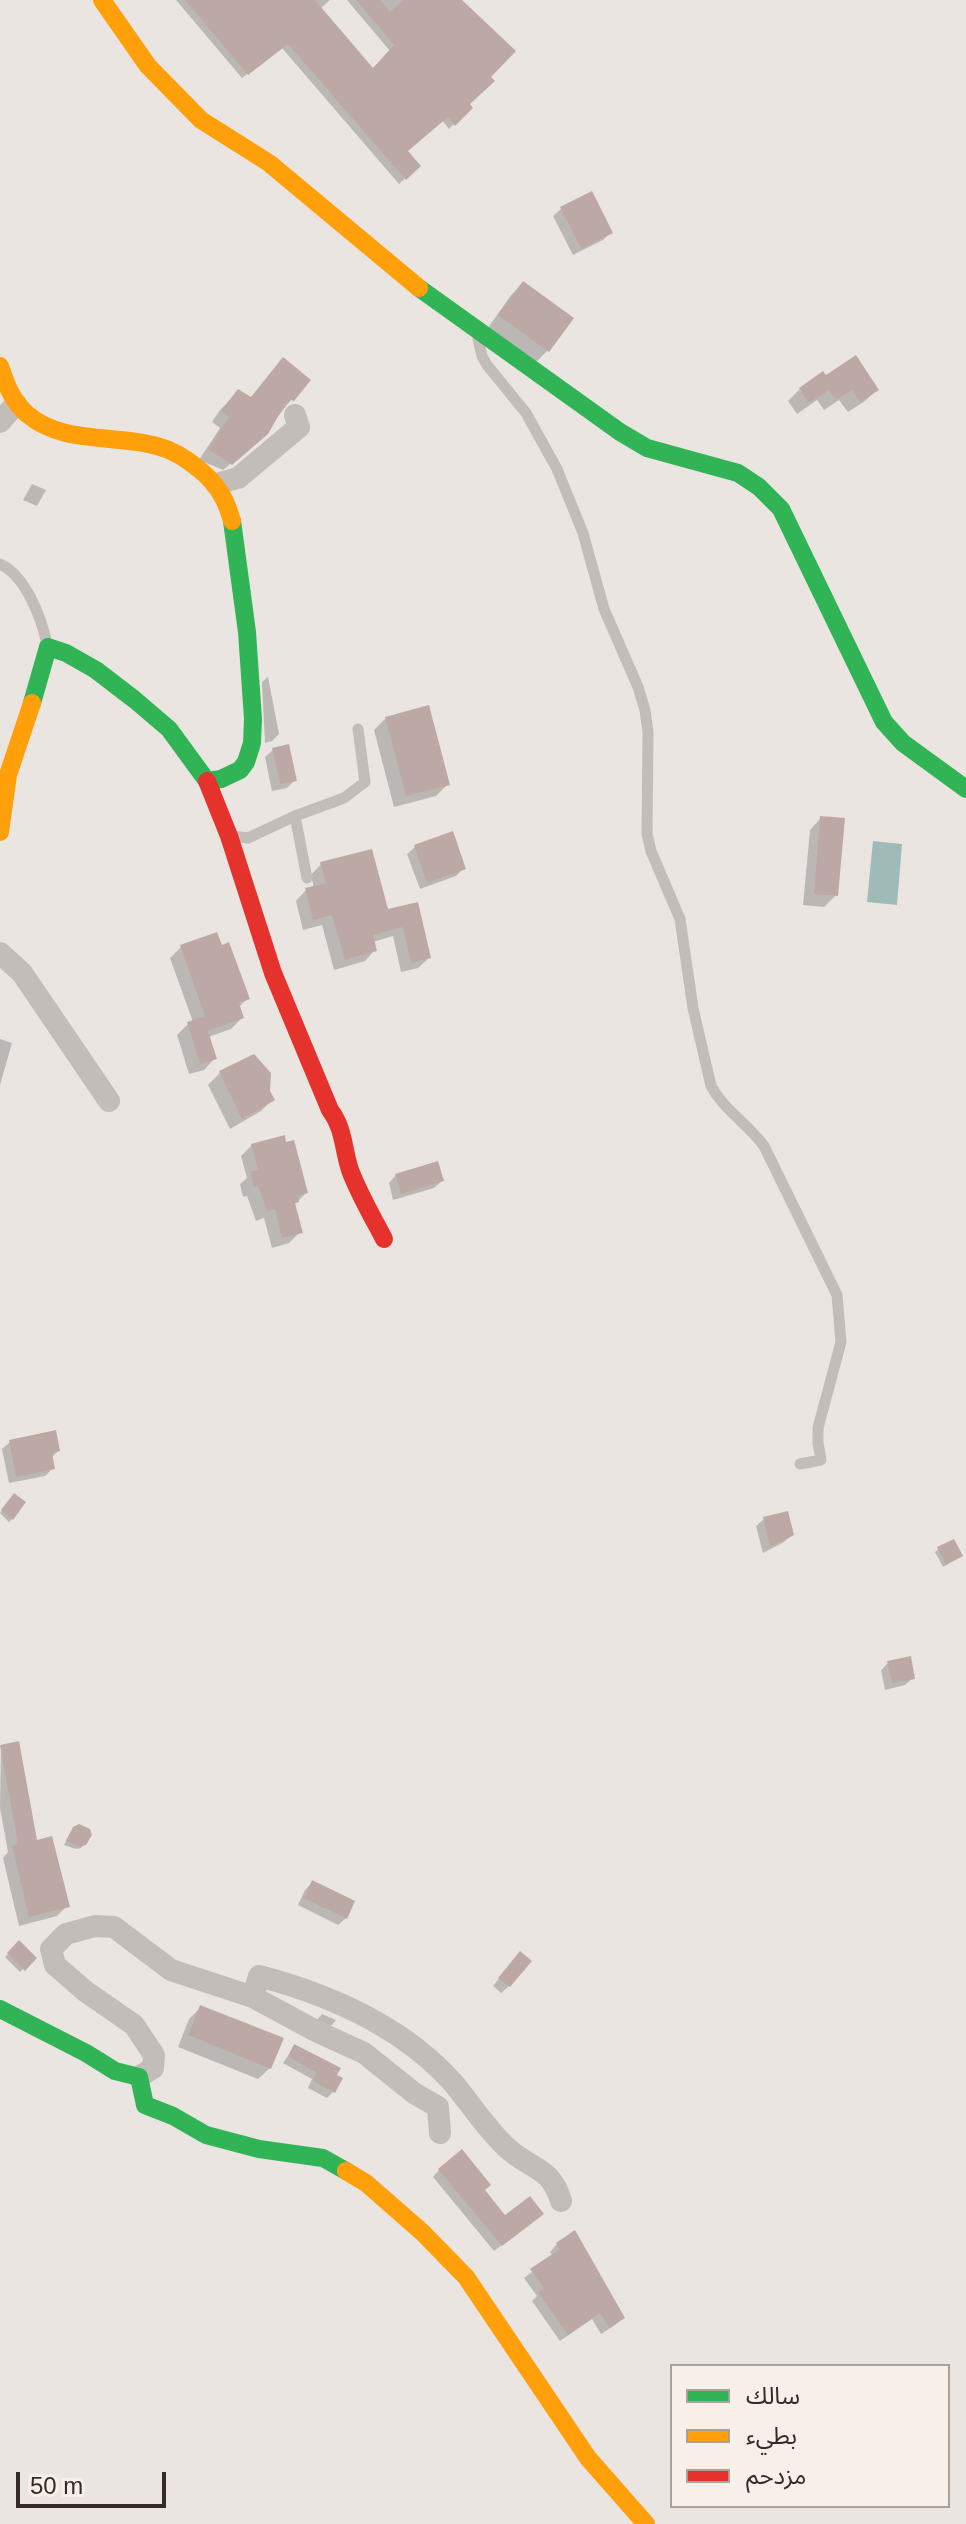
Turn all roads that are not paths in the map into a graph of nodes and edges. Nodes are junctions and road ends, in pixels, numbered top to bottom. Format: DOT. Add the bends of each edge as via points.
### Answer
graph roads {
  1 [pos="102,0"];
  2 [pos="481,331"];
  3 [pos="0,366"];
  4 [pos="16,404"];
  5 [pos="295,415"];
  6 [pos="0,422"];
  7 [pos="216,484"];
  8 [pos="0,564"];
  9 [pos="48,647"];
  10 [pos="358,729"];
  11 [pos="207,781"];
  12 [pos="966,789"];
  13 [pos="2,790"];
  14 [pos="295,816"];
  15 [pos="0,832"];
  16 [pos="229,836"];
  17 [pos="307,878"];
  18 [pos="0,953"];
  19 [pos="109,1101"];
  20 [pos="384,1239"];
  21 [pos="800,1464"];
  22 [pos="253,1997"];
  23 [pos="0,2009"];
  24 [pos="139,2077"];
  25 [pos="440,2133"];
  26 [pos="561,2201"];
  27 [pos="646,2524"];
  1 -- 2 [label="street" via="148,66 201,120 269,163 422,292"];
  2 -- 12 [label="street" via="647,448 738,473 759,487 781,509 884,722 903,743"];
  2 -- 21 [label="lane" via="482,356 526,413 557,469 583,533 604,609 638,687 648,732 647,834 680,919 711,1086 764,1146 837,1295 841,1342 818,1428 821,1460"];
  3 -- 4 [label="street"];
  4 -- 6 [label="street"];
  4 -- 7 [label="street" via="33,421 61,432 165,448"];
  5 -- 7 [label="street" via="299,427 238,478"];
  7 -- 11 [label="street" via="229,507 236,542 254,742 249,760 232,775"];
  8 -- 9 [label="lane" via="26,590"];
  9 -- 11 [label="street" via="96,670 135,700 169,729"];
  9 -- 13 [label="street"];
  10 -- 14 [label="lane" via="365,782 344,798"];
  11 -- 16 [label="street"];
  13 -- 15 [label="street"];
  14 -- 16 [label="lane" via="248,838"];
  14 -- 17 [label="lane"];
  16 -- 20 [label="street" via="273,973 330,1110 341,1122 348,1162"];
  18 -- 19 [label="street" via="22,973"];
  22 -- 24 [label="street" via="171,1970 114,1927 66,1934 51,1949 55,1965 134,2025 154,2055 153,2068"];
  22 -- 25 [label="street" via="364,2053 438,2107"];
  22 -- 26 [label="street" via="259,1976 305,1988 388,2029 447,2077 507,2148 548,2174"];
  23 -- 24 [label="street" via="124,2077"];
  24 -- 27 [label="street" via="145,2105 206,2135 323,2158 366,2183 423,2233 466,2277 588,2458"];
}
